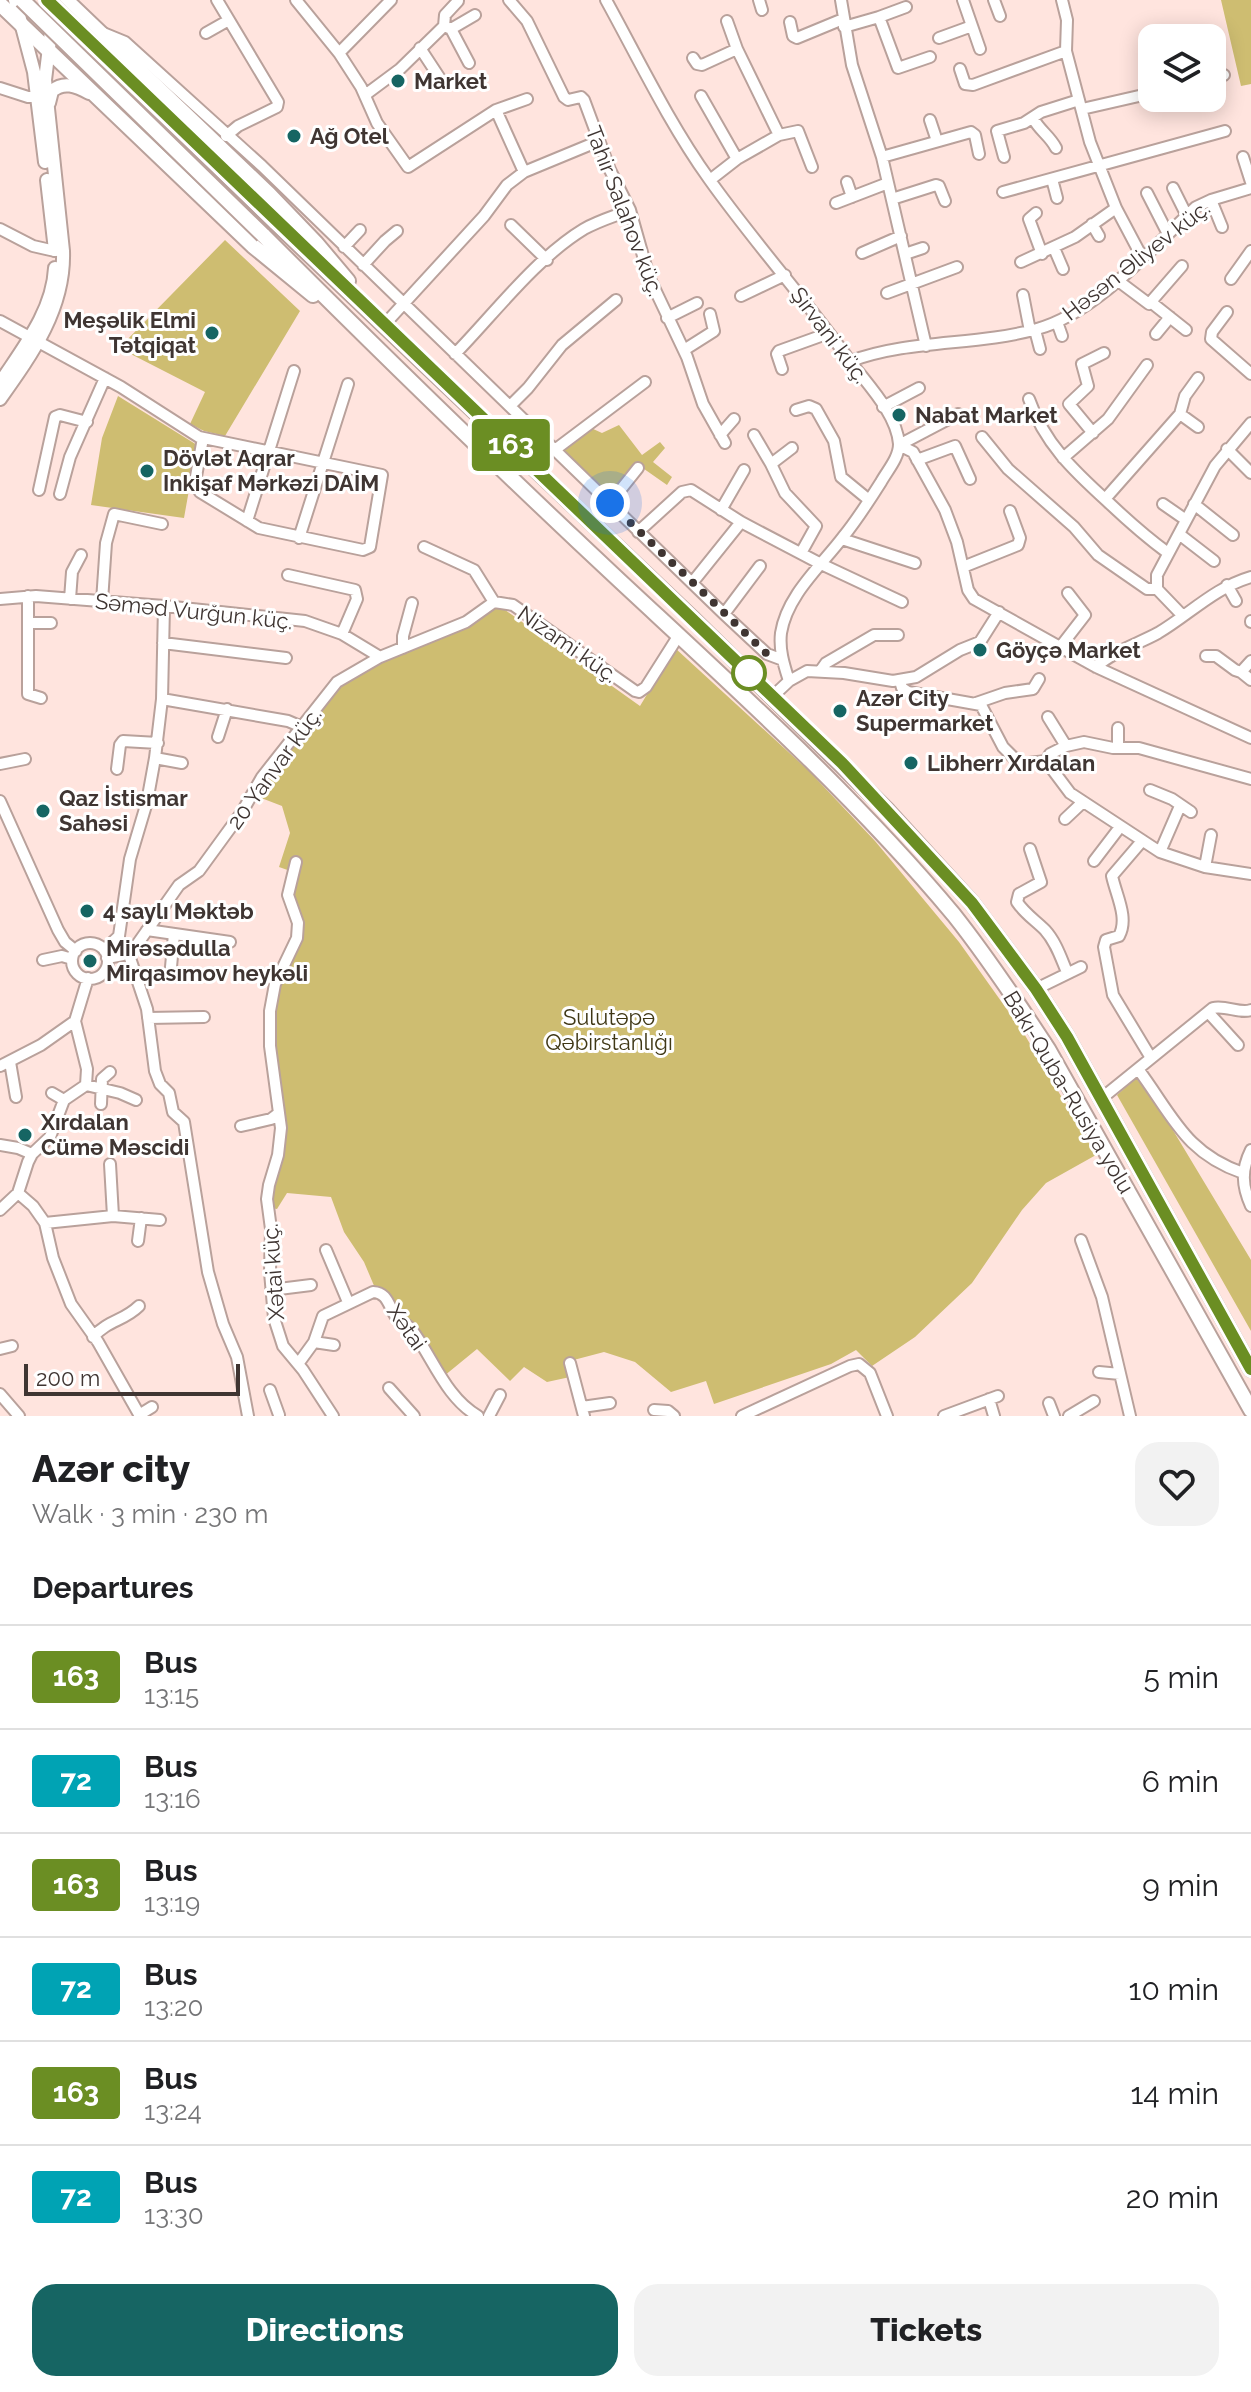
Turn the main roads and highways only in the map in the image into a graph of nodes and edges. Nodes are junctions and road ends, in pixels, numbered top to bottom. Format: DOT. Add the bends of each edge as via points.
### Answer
graph roads {
  1 [pos="15,0"];
  2 [pos="22,0"];
  3 [pos="49,0"];
  4 [pos="0,4"];
  5 [pos="72,4"];
  6 [pos="53,16"];
  7 [pos="21,25"];
  8 [pos="48,50"];
  9 [pos="101,100"];
  10 [pos="48,110"];
  11 [pos="384,325"];
  12 [pos="34,340"];
  13 [pos="368,340"];
  14 [pos="0,383"];
  15 [pos="0,399"];
  16 [pos="1251,1369"];
  17 [pos="1251,1410"];
  1 -- 7 [label="main road"];
  2 -- 13 [label="highway, Bakı-Quba-Rusiya yolu, bridge"];
  3 -- 6 [label="main road"];
  3 -- 11 [label="highway, Bakı-Quba-Rusiya yolu, bridge"];
  4 -- 7 [label="highway"];
  5 -- 11 [label="highway" via="302,228"];
  6 -- 7 [label="main road" via="41,34"];
  6 -- 8 [label="main road"];
  7 -- 8 [label="highway"];
  7 -- 12 [label="main road" via="38,97 55,251 52,286"];
  8 -- 9 [label="highway"];
  8 -- 10 [label="main road"];
  9 -- 10 [label="main road" via="64,85 52,91"];
  9 -- 13 [label="highway" via="253,246"];
  10 -- 12 [label="main road" via="64,264 56,303"];
  11 -- 16 [label="highway, Bakı-Quba-Rusiya yolu" via="842,763 972,903 1036,989 1102,1098"];
  12 -- 14 [label="main road"];
  12 -- 15 [label="main road"];
  13 -- 17 [label="highway, Bakı-Quba-Rusiya yolu" via="873,825 984,954 1083,1109"];
}
